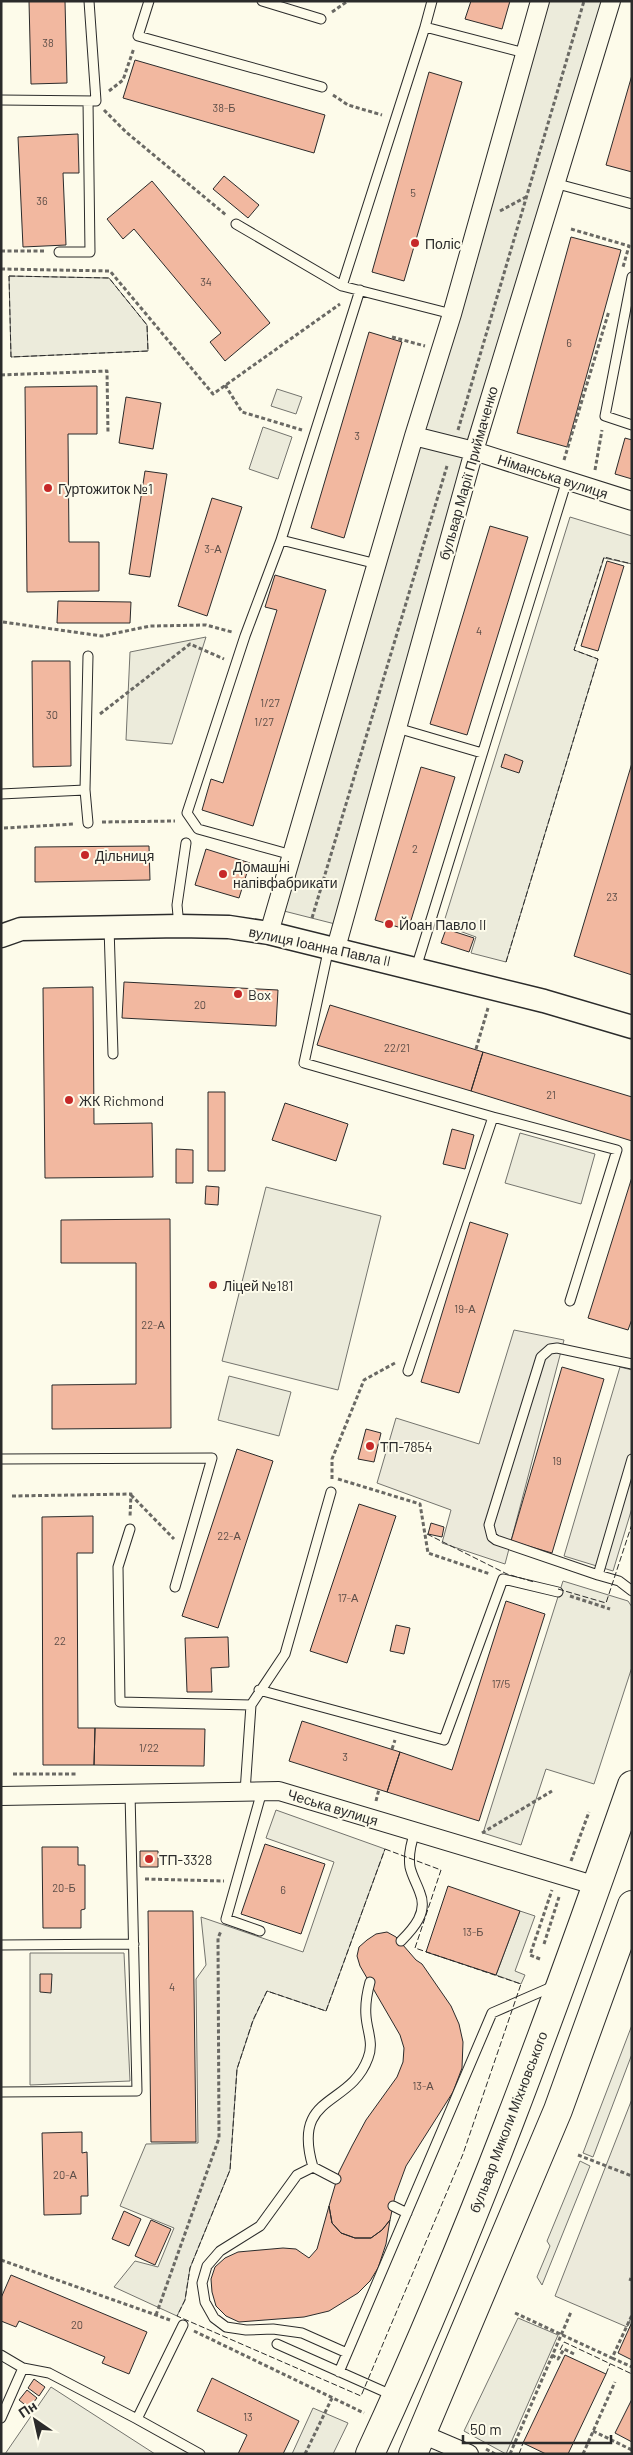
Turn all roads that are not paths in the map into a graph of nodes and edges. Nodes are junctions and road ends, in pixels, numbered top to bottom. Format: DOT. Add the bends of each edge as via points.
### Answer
graph roads {
  1 [pos="89,1"];
  2 [pos="149,1"];
  3 [pos="262,1"];
  4 [pos="432,1"];
  5 [pos="540,1"];
  6 [pos="611,1"];
  7 [pos="321,19"];
  8 [pos="425,26"];
  9 [pos="525,53"];
  10 [pos="322,87"];
  11 [pos="1,100"];
  12 [pos="92,101"];
  13 [pos="554,183"];
  14 [pos="632,204"];
  15 [pos="236,224"];
  16 [pos="59,252"];
  17 [pos="632,277"];
  18 [pos="342,286"];
  19 [pos="360,290"];
  20 [pos="452,314"];
  21 [pos="632,425"];
  22 [pos="414,436"];
  23 [pos="474,451"];
  24 [pos="563,479"];
  25 [pos="632,501"];
  26 [pos="282,540"];
  27 [pos="377,564"];
  28 [pos="88,656"];
  29 [pos="398,728"];
  30 [pos="482,753"];
  31 [pos="85,790"];
  32 [pos="1,794"];
  33 [pos="88,823"];
  34 [pos="186,843"];
  35 [pos="292,855"];
  36 [pos="179,926"];
  37 [pos="109,927"];
  38 [pos="269,933"];
  39 [pos="1,936"];
  40 [pos="333,947"];
  41 [pos="416,968"];
  42 [pos="632,1027"];
  43 [pos="113,1054"];
  44 [pos="493,1117"];
  45 [pos="570,1301"];
  46 [pos="632,1364"];
  47 [pos="408,1371"];
  48 [pos="1,1459"];
  49 [pos="632,1459"];
  50 [pos="331,1492"];
  51 [pos="130,1529"];
  52 [pos="598,1575"];
  53 [pos="175,1587"];
  54 [pos="632,1591"];
  55 [pos="558,1592"];
  56 [pos="259,1690"];
  57 [pos="251,1705"];
  58 [pos="632,1785"];
  59 [pos="253,1791"];
  60 [pos="130,1794"];
  61 [pos="1,1796"];
  62 [pos="415,1832"];
  63 [pos="597,1886"];
  64 [pos="632,1905"];
  65 [pos="260,1931"];
  66 [pos="401,1941"];
  67 [pos="134,1944"];
  68 [pos="1,1945"];
  69 [pos="370,1982"];
  70 [pos="561,1983"];
  71 [pos="1,2092"];
  72 [pos="313,2167"];
  73 [pos="336,2179"];
  74 [pos="393,2206"];
  75 [pos="407,2213"];
  76 [pos="183,2325"];
  77 [pos="277,2344"];
  78 [pos="347,2353"];
  79 [pos="1,2355"];
  80 [pos="23,2368"];
  81 [pos="339,2372"];
  82 [pos="396,2397"];
  83 [pos="1,2418"];
  84 [pos="137,2419"];
  85 [pos="417,2444"];
  86 [pos="200,2454"];
  87 [pos="370,2454"];
  88 [pos="469,2454"];
  1 -- 12 [label="lane"];
  2 -- 10 [label="lane" via="138,36"];
  3 -- 7 [label="lane"];
  4 -- 8 [label="lane"];
  5 -- 9 [label="street"];
  6 -- 13 [label="street, бульвар Марії Приймаченко"];
  8 -- 9 [label="lane"];
  8 -- 18 [label="lane"];
  9 -- 20 [label="street"];
  11 -- 12 [label="lane"];
  12 -- 16 [label="lane" via="90,252"];
  13 -- 14 [label="lane"];
  13 -- 23 [label="street, бульвар Марії Приймаченко"];
  15 -- 18 [label="lane"];
  17 -- 21 [label="lane" via="605,416"];
  18 -- 19 [label="lane"];
  19 -- 20 [label="lane"];
  19 -- 26 [label="lane"];
  20 -- 22 [label="street"];
  22 -- 23 [label="street, Німанська вулиця"];
  22 -- 27 [label="street"];
  23 -- 24 [label="street, Німанська вулиця"];
  23 -- 29 [label="street, бульвар Марії Приймаченко"];
  24 -- 25 [label="street, Німанська вулиця"];
  24 -- 30 [label="lane"];
  26 -- 27 [label="lane"];
  26 -- 35 [label="lane" via="245,636 188,813 198,829"];
  27 -- 35 [label="street"];
  28 -- 31 [label="lane"];
  29 -- 30 [label="lane"];
  29 -- 40 [label="street, бульвар Марії Приймаченко"];
  30 -- 41 [label="lane"];
  31 -- 32 [label="lane"];
  31 -- 33 [label="lane"];
  34 -- 36 [label="lane" via="177,905"];
  35 -- 38 [label="street"];
  36 -- 37 [label="street, вулиця Іоанна Павла II"];
  36 -- 38 [label="street, вулиця Іоанна Павла II" via="229,927"];
  37 -- 39 [label="street, вулиця Іоанна Павла II" via="21,929"];
  37 -- 43 [label="lane"];
  38 -- 40 [label="street, вулиця Іоанна Павла II"];
  40 -- 41 [label="street, вулиця Іоанна Павла II"];
  40 -- 44 [label="lane" via="304,1063"];
  41 -- 42 [label="street, вулиця Іоанна Павла II" via="544,1000"];
  44 -- 45 [label="lane" via="617,1150"];
  44 -- 47 [label="lane"];
  46 -- 52 [label="lane" via="557,1348 545,1352 489,1525 496,1540"];
  48 -- 53 [label="lane" via="212,1458"];
  49 -- 52 [label="lane"];
  50 -- 56 [label="lane" via="285,1654"];
  51 -- 57 [label="lane" via="118,1566 120,1702"];
  52 -- 54 [label="lane" via="619,1581"];
  55 -- 56 [label="lane" via="503,1579 444,1740"];
  56 -- 57 [label="lane"];
  57 -- 59 [label="lane"];
  58 -- 63 [label="highway, бульвар Миколи Міхновського"];
  59 -- 60 [label="street, Чеська вулиця"];
  59 -- 62 [label="street, Чеська вулиця" via="279,1791"];
  59 -- 65 [label="lane" via="237,1881 226,1919"];
  60 -- 61 [label="street, Чеська вулиця"];
  60 -- 67 [label="lane"];
  62 -- 63 [label="street, Чеська вулиця" via="564,1869"];
  62 -- 66 [label="lane" via="410,1866 423,1908 418,1922"];
  63 -- 70 [label="highway, бульвар Миколи Міхновського"];
  64 -- 85 [label="highway" via="558,2110"];
  67 -- 68 [label="lane"];
  67 -- 71 [label="lane" via="137,2092"];
  69 -- 72 [label="lane" via="366,1999 371,2038 369,2055 362,2074 316,2112 309,2130 308,2146"];
  70 -- 75 [label="lane" via="492,2013"];
  70 -- 82 [label="highway, бульвар Миколи Міхновського" via="518,2102"];
  72 -- 73 [label="lane"];
  72 -- 78 [label="lane" via="297,2175 260,2226 220,2251 207,2266 202,2283 205,2302 214,2318 226,2327 302,2333"];
  74 -- 75 [label="lane"];
  75 -- 78 [label="lane"];
  76 -- 84 [label="lane"];
  77 -- 81 [label="lane"];
  78 -- 81 [label="lane"];
  79 -- 80 [label="lane"];
  80 -- 83 [label="lane"];
  80 -- 84 [label="lane" via="49,2373"];
  81 -- 82 [label="lane"];
  82 -- 87 [label="highway, бульвар Миколи Міхновського"];
  84 -- 86 [label="lane"];
  85 -- 88 [label="street"];
}
